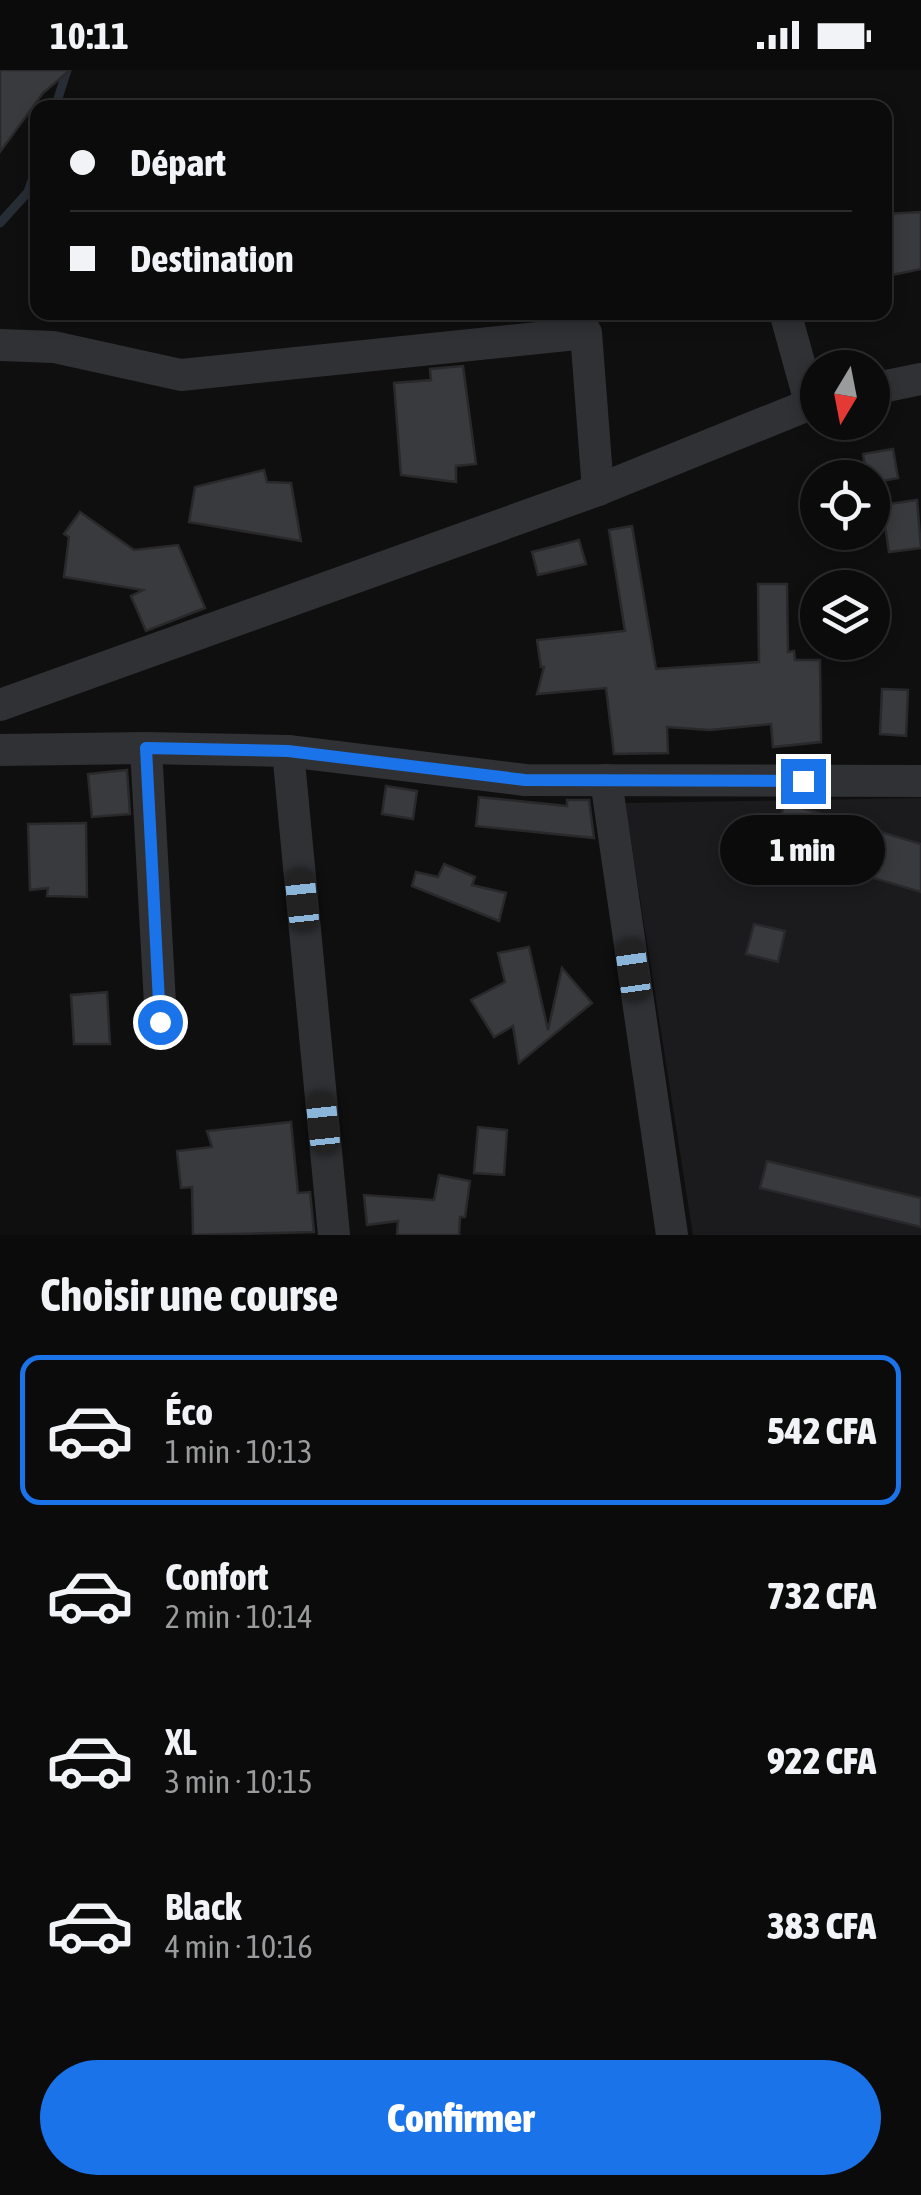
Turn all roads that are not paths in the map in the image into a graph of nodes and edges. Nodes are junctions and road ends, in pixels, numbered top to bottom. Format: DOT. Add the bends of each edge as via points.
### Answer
graph roads {
  1 [pos="788,320"];
  2 [pos="0,345"];
  3 [pos="800,359"];
  4 [pos="921,379"];
  5 [pos="890,385"];
  6 [pos="800,408"];
  7 [pos="598,490"];
  8 [pos="0,705"];
  9 [pos="146,748"];
  10 [pos="0,750"];
  11 [pos="288,751"];
  12 [pos="606,780"];
  13 [pos="921,781"];
  14 [pos="160,1022"];
  15 [pos="334,1235"];
  16 [pos="672,1235"];
  1 -- 3 [label="street"];
  2 -- 7 [label="street" via="54,347 181,375 586,333"];
  4 -- 5 [label="street"];
  6 -- 7 [label="street"];
  7 -- 8 [label="street"];
  9 -- 10 [label="street"];
  9 -- 11 [label="street"];
  9 -- 14 [label="street"];
  11 -- 12 [label="street" via="525,780"];
  11 -- 15 [label="street"];
  12 -- 13 [label="street"];
  12 -- 16 [label="street"];
}
